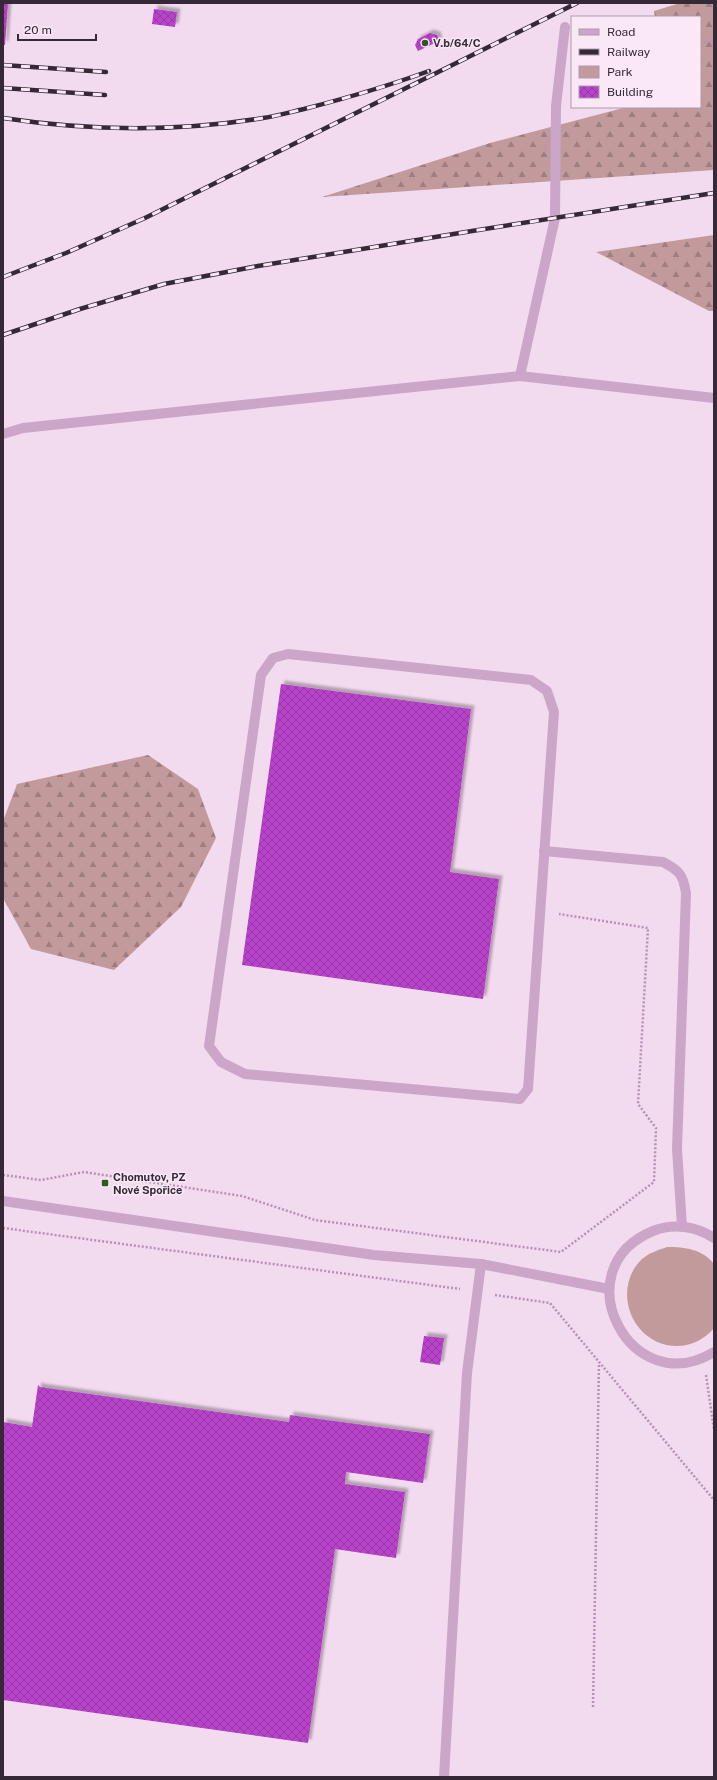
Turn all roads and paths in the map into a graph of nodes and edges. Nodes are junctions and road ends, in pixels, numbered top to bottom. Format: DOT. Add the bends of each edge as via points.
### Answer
graph roads {
  1 [pos="565,27"];
  2 [pos="714,40"];
  3 [pos="701,43"];
  4 [pos="520,376"];
  5 [pos="714,398"];
  6 [pos="3,434"];
  7 [pos="544,851"];
  8 [pos="540,912"];
  9 [pos="3,1175"];
  10 [pos="3,1201"];
  11 [pos="682,1226"];
  12 [pos="3,1228"];
  13 [pos="714,1238"];
  14 [pos="480,1264"];
  15 [pos="609,1289"];
  16 [pos="477,1292"];
  17 [pos="714,1352"];
  18 [pos="704,1359"];
  19 [pos="599,1362"];
  20 [pos="714,1430"];
  21 [pos="714,1500"];
  22 [pos="593,1707"];
  23 [pos="444,1777"];
  1 -- 4 [label="street" via="556,106 555,218"];
  2 -- 3 [label="path"];
  4 -- 5 [label="street"];
  4 -- 6 [label="street" via="23,428"];
  7 -- 8 [label="street"];
  7 -- 8 [label="street" via="554,712 547,691 531,680 288,654 272,658 261,675 209,1046 221,1062 246,1074 520,1099 528,1089"];
  7 -- 11 [label="street" via="663,862 676,869 683,878 686,893 677,1149"];
  8 -- 9 [label="path" via="648,928 638,1104 656,1128 654,1182 561,1252 315,1220 242,1196 84,1172 41,1180"];
  10 -- 14 [label="street" via="374,1255"];
  11 -- 13 [label="street" via="705,1232"];
  11 -- 15 [label="street" via="661,1228 642,1236 625,1250 614,1268"];
  12 -- 16 [label="path"];
  14 -- 15 [label="street"];
  14 -- 16 [label="street"];
  15 -- 18 [label="street" via="612,1312 621,1333 637,1350 657,1361 681,1364"];
  16 -- 19 [label="path" via="550,1304"];
  16 -- 23 [label="street" via="467,1373"];
  17 -- 18 [label="street"];
  18 -- 20 [label="path"];
  19 -- 21 [label="path"];
  19 -- 22 [label="path"];
}
